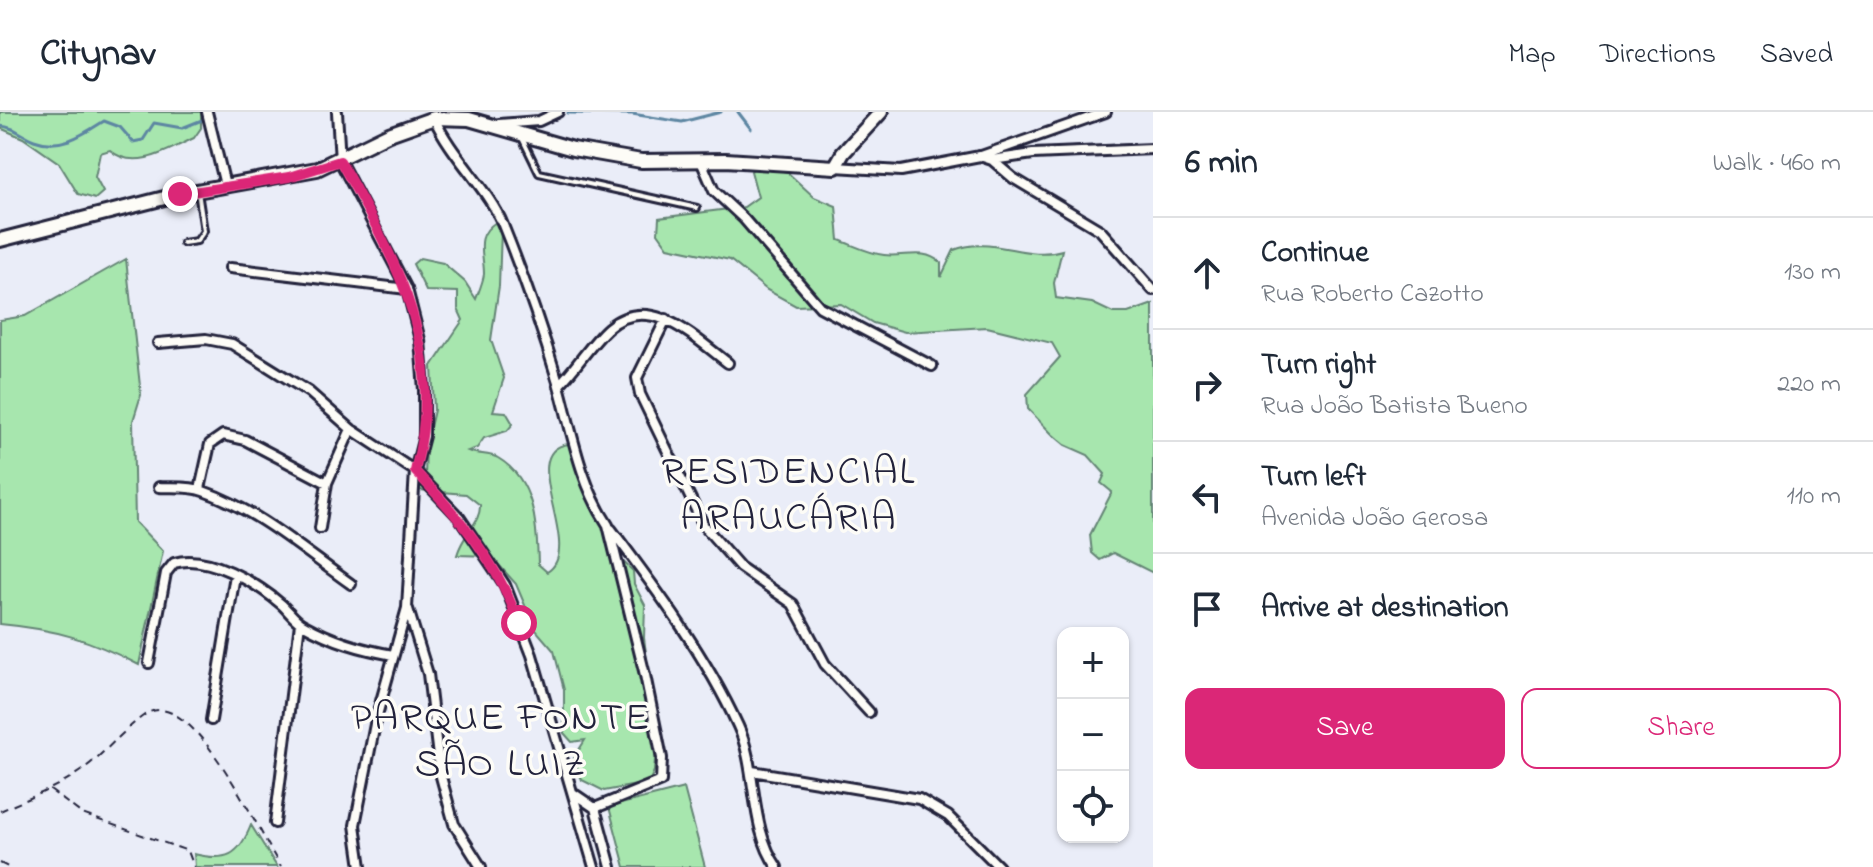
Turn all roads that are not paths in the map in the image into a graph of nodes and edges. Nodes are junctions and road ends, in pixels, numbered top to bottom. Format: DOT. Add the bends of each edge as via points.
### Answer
graph roads {
  1 [pos="207,112"];
  2 [pos="337,112"];
  3 [pos="558,112"];
  4 [pos="881,112"];
  5 [pos="1106,112"];
  6 [pos="434,118"];
  7 [pos="490,125"];
  8 [pos="521,134"];
  9 [pos="1153,149"];
  10 [pos="980,156"];
  11 [pos="992,160"];
  12 [pos="340,161"];
  13 [pos="701,161"];
  14 [pos="835,167"];
  15 [pos="225,185"];
  16 [pos="198,190"];
  17 [pos="697,208"];
  18 [pos="0,240"];
  19 [pos="183,243"];
  20 [pos="230,268"];
  21 [pos="407,289"];
  22 [pos="1153,290"];
  23 [pos="666,319"];
  24 [pos="158,343"];
  25 [pos="728,363"];
  26 [pos="932,366"];
  27 [pos="559,385"];
  28 [pos="351,429"];
  29 [pos="415,471"];
  30 [pos="327,483"];
  31 [pos="159,487"];
  32 [pos="200,489"];
  33 [pos="608,525"];
  34 [pos="320,528"];
  35 [pos="235,575"];
  36 [pos="351,584"];
  37 [pos="407,608"];
  38 [pos="300,623"];
  39 [pos="393,655"];
  40 [pos="149,663"];
  41 [pos="869,712"];
  42 [pos="211,720"];
  43 [pos="752,771"];
  44 [pos="572,793"];
  45 [pos="595,808"];
  46 [pos="275,823"];
  47 [pos="361,867"];
  48 [pos="481,867"];
  49 [pos="594,867"];
  50 [pos="611,867"];
  51 [pos="777,867"];
  52 [pos="999,867"];
  1 -- 15 [label="street"];
  2 -- 12 [label="street"];
  3 -- 7 [label="street" via="539,121"];
  4 -- 14 [label="main road"];
  5 -- 10 [label="street"];
  6 -- 7 [label="main road"];
  6 -- 12 [label="main road" via="389,134"];
  6 -- 27 [label="street" via="446,144 501,220"];
  7 -- 8 [label="main road"];
  8 -- 13 [label="main road" via="599,155"];
  8 -- 17 [label="lane" via="539,173"];
  9 -- 11 [label="street"];
  10 -- 11 [label="street"];
  10 -- 14 [label="street" via="901,171"];
  11 -- 22 [label="street" via="1100,230"];
  12 -- 15 [label="main road" via="289,177"];
  12 -- 21 [label="street"];
  13 -- 14 [label="main road"];
  13 -- 26 [label="street" via="714,191 820,307"];
  15 -- 16 [label="main road"];
  16 -- 18 [label="main road"];
  16 -- 19 [label="lane" via="204,231 197,241"];
  20 -- 21 [label="street"];
  21 -- 29 [label="street" via="420,340 424,390 424,436"];
  23 -- 25 [label="street"];
  23 -- 27 [label="street" via="653,314 621,320"];
  23 -- 41 [label="street" via="637,378 704,526 740,567 793,604 825,664"];
  24 -- 28 [label="street" via="206,339 232,344 309,392"];
  27 -- 33 [label="street" via="576,458"];
  28 -- 29 [label="street"];
  28 -- 30 [label="street"];
  29 -- 37 [label="street"];
  29 -- 44 [label="street" via="459,517 505,585 532,655"];
  30 -- 32 [label="street" via="245,440 223,435 210,444"];
  30 -- 34 [label="street"];
  31 -- 32 [label="street"];
  32 -- 36 [label="street" via="269,524"];
  33 -- 43 [label="street" via="713,678 739,728"];
  33 -- 45 [label="street" via="645,675 661,781"];
  35 -- 38 [label="street" via="280,603"];
  35 -- 40 [label="street" via="197,561 174,563 166,573"];
  35 -- 42 [label="street"];
  37 -- 39 [label="street"];
  37 -- 48 [label="street" via="428,674 440,773 454,824"];
  38 -- 39 [label="street" via="342,644"];
  38 -- 46 [label="street"];
  39 -- 47 [label="street" via="355,825"];
  43 -- 51 [label="street" via="761,824"];
  43 -- 52 [label="street" via="919,799 948,816"];
  44 -- 45 [label="street"];
  44 -- 49 [label="street"];
  45 -- 50 [label="street"];
}
